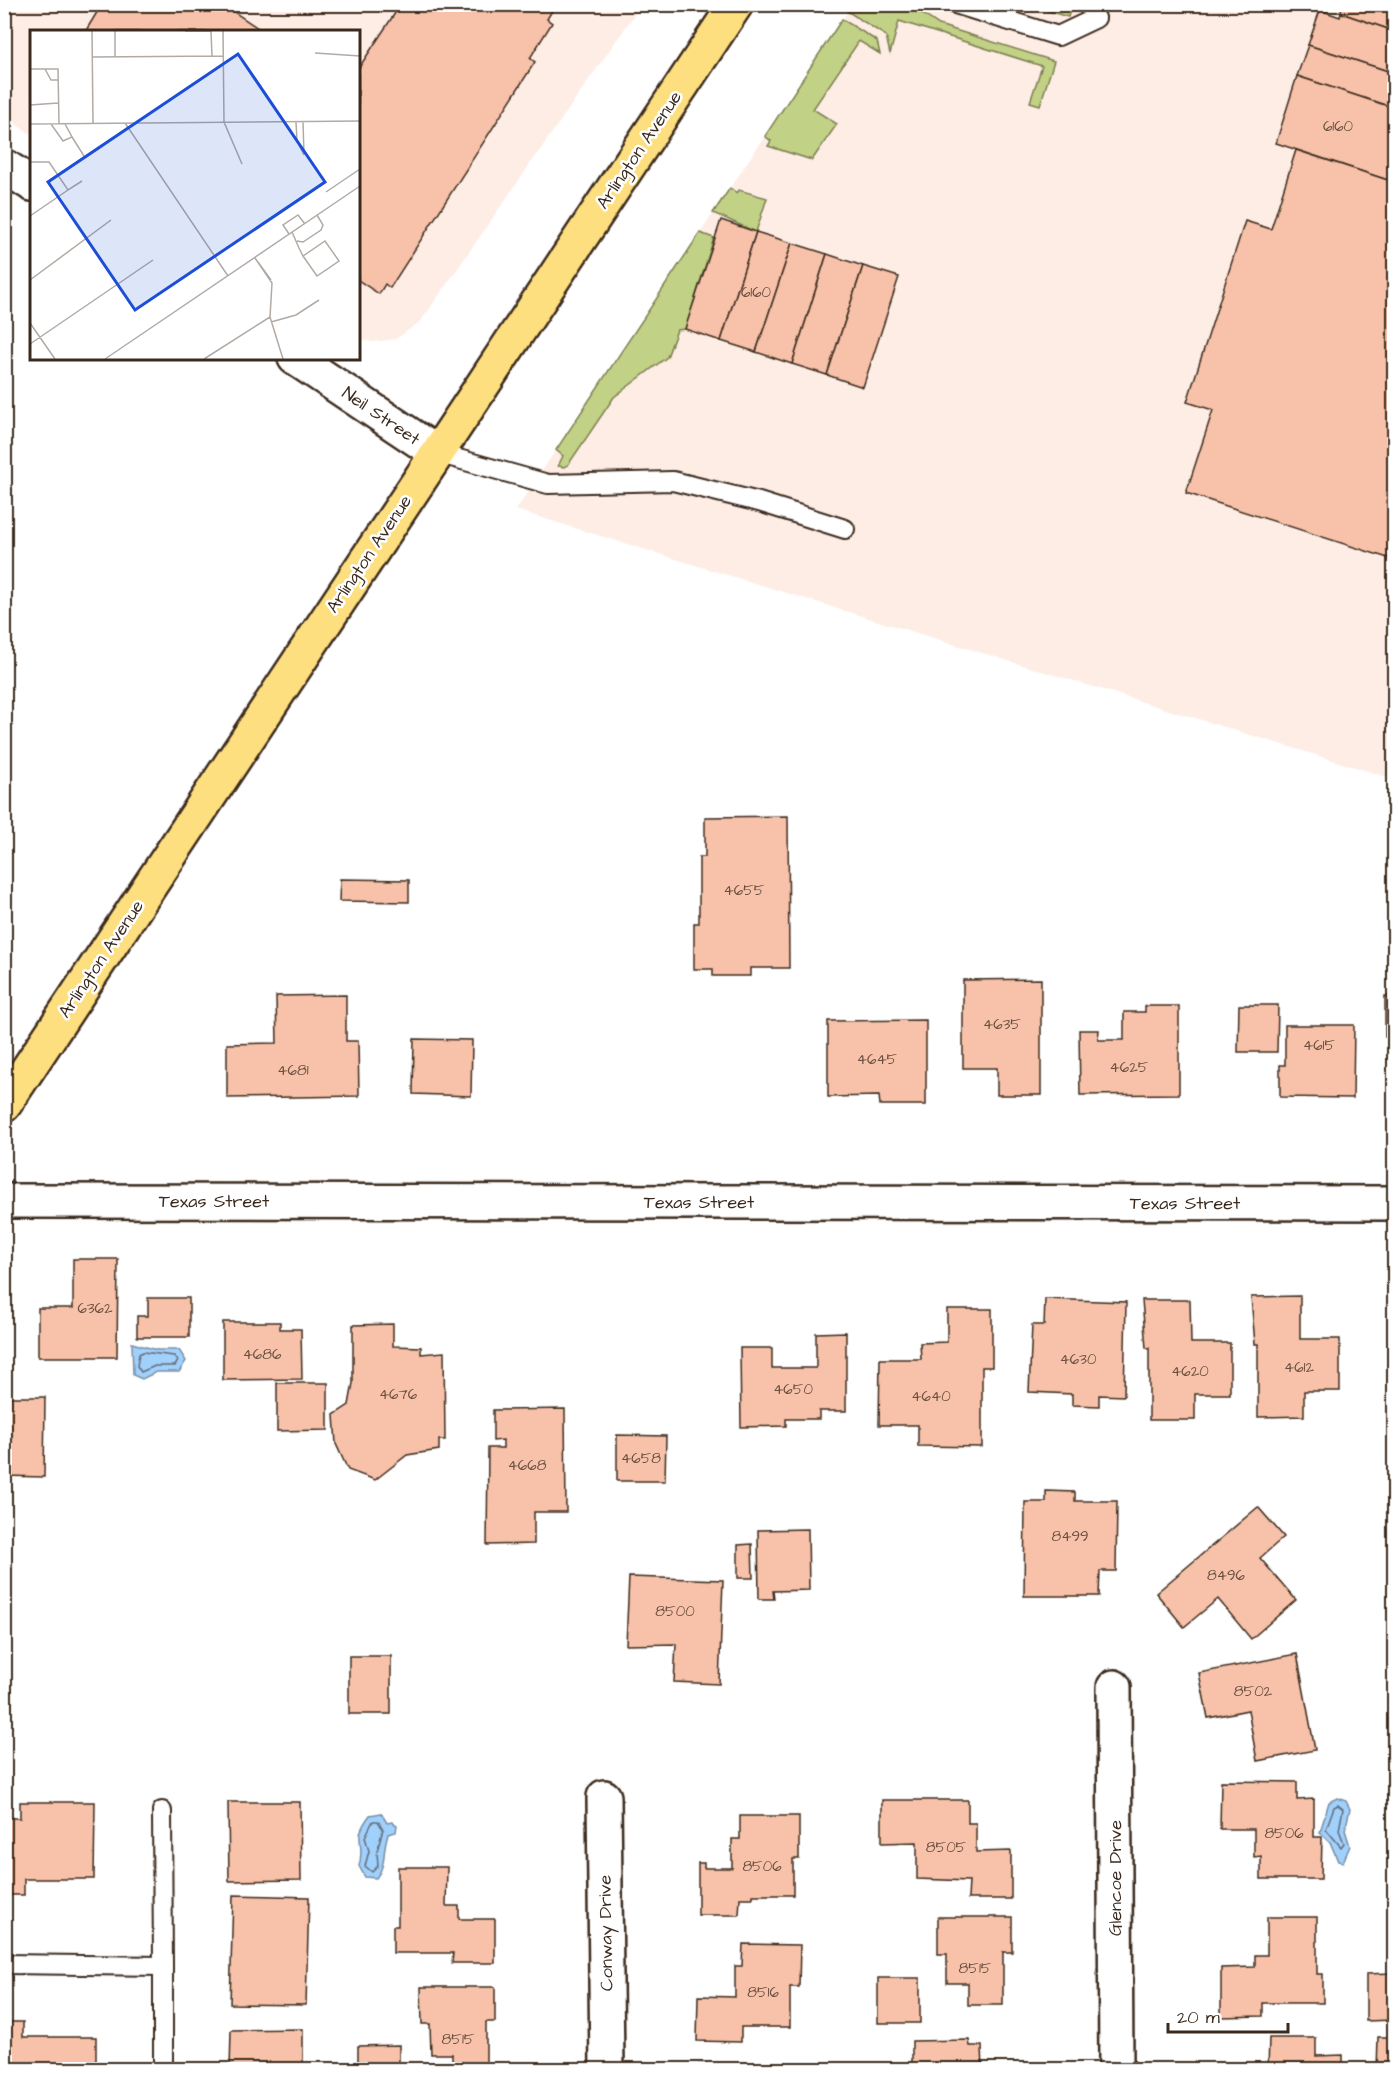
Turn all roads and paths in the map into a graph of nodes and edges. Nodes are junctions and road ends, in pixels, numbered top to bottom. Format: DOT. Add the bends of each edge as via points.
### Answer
graph roads {
  1 [pos="736,4"];
  2 [pos="955,4"];
  3 [pos="1087,4"];
  4 [pos="4,166"];
  5 [pos="30,183"];
  6 [pos="298,360"];
  7 [pos="437,453"];
  8 [pos="845,529"];
  9 [pos="4,1105"];
  10 [pos="4,1201"];
  11 [pos="1395,1203"];
  12 [pos="1114,1687"];
  13 [pos="604,1797"];
  14 [pos="162,1811"];
  15 [pos="4,1964"];
  16 [pos="163,1966"];
  17 [pos="163,2070"];
  18 [pos="607,2070"];
  19 [pos="1116,2070"];
  1 -- 7 [label="main road, Arlington Avenue"];
  2 -- 3 [label="lane" via="1058,36 1095,18"];
  4 -- 5 [label="street"];
  6 -- 7 [label="street, Neil Street"];
  7 -- 8 [label="lane" via="548,484 672,481 759,502"];
  7 -- 9 [label="main road, Arlington Avenue"];
  10 -- 11 [label="street, Texas Street"];
  12 -- 19 [label="street, Glencoe Drive"];
  13 -- 18 [label="street, Conway Drive"];
  14 -- 16 [label="lane"];
  15 -- 16 [label="lane"];
  16 -- 17 [label="lane"];
}
